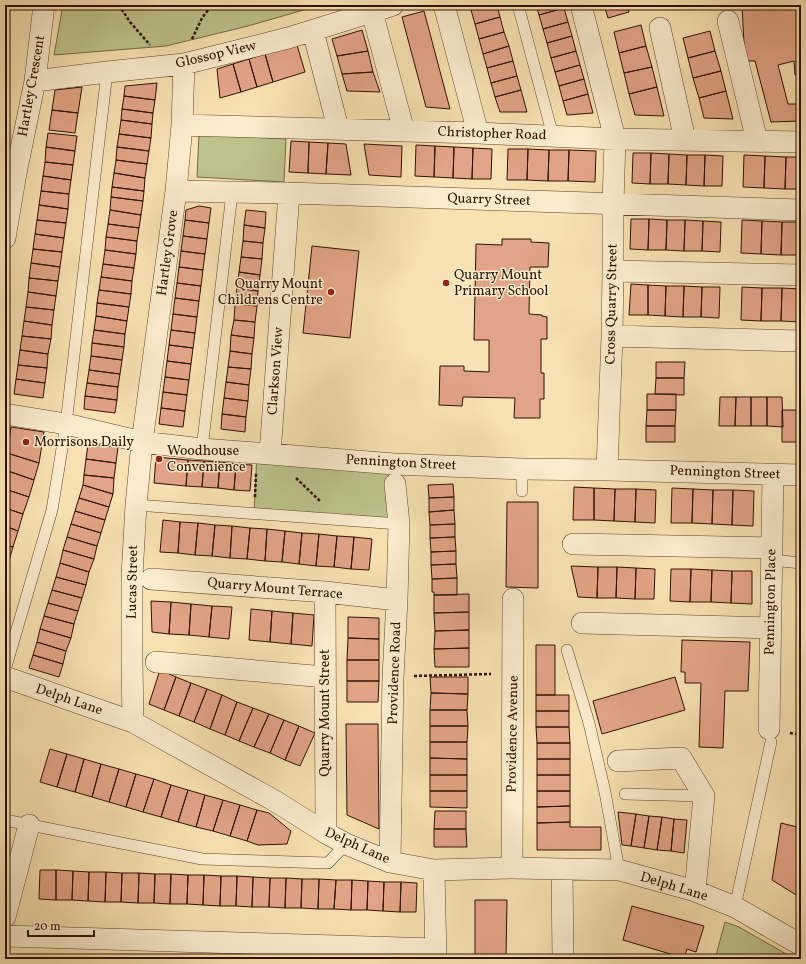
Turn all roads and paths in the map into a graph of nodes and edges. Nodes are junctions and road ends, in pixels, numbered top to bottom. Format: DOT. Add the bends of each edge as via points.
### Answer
graph roads {
  1 [pos="44,5"];
  2 [pos="119,5"];
  3 [pos="212,5"];
  4 [pos="393,5"];
  5 [pos="444,5"];
  6 [pos="518,5"];
  7 [pos="581,5"];
  8 [pos="372,12"];
  9 [pos="728,21"];
  10 [pos="660,28"];
  11 [pos="313,31"];
  12 [pos="191,40"];
  13 [pos="156,44"];
  14 [pos="184,64"];
  15 [pos="107,72"];
  16 [pos="35,81"];
  17 [pos="182,125"];
  18 [pos="338,128"];
  19 [pos="404,131"];
  20 [pos="478,133"];
  21 [pos="553,136"];
  22 [pos="615,139"];
  23 [pos="685,140"];
  24 [pos="757,141"];
  25 [pos="801,142"];
  26 [pos="10,172"];
  27 [pos="176,191"];
  28 [pos="232,193"];
  29 [pos="288,194"];
  30 [pos="613,204"];
  31 [pos="801,210"];
  32 [pos="5,238"];
  33 [pos="613,271"];
  34 [pos="801,275"];
  35 [pos="612,336"];
  36 [pos="801,341"];
  37 [pos="5,414"];
  38 [pos="66,424"];
  39 [pos="142,442"];
  40 [pos="202,449"];
  41 [pos="263,453"];
  42 [pos="522,468"];
  43 [pos="607,470"];
  44 [pos="773,475"];
  45 [pos="801,475"];
  46 [pos="396,484"];
  47 [pos="522,491"];
  48 [pos="136,506"];
  49 [pos="254,513"];
  50 [pos="341,520"];
  51 [pos="399,524"];
  52 [pos="573,544"];
  53 [pos="772,554"];
  54 [pos="801,564"];
  55 [pos="151,579"];
  56 [pos="325,592"];
  57 [pos="513,599"];
  58 [pos="398,600"];
  59 [pos="582,623"];
  60 [pos="770,628"];
  61 [pos="567,650"];
  62 [pos="156,662"];
  63 [pos="5,670"];
  64 [pos="514,673"];
  65 [pos="325,677"];
  66 [pos="394,677"];
  67 [pos="5,678"];
  68 [pos="133,722"];
  69 [pos="770,735"];
  70 [pos="618,761"];
  71 [pos="625,794"];
  72 [pos="704,796"];
  73 [pos="5,820"];
  74 [pos="29,825"];
  75 [pos="326,833"];
  76 [pos="346,844"];
  77 [pos="390,862"];
  78 [pos="512,868"];
  79 [pos="562,869"];
  80 [pos="434,870"];
  81 [pos="619,870"];
  82 [pos="695,891"];
  83 [pos="735,907"];
  84 [pos="5,917"];
  85 [pos="5,936"];
  86 [pos="801,945"];
  87 [pos="436,954"];
  88 [pos="563,959"];
  1 -- 16 [label="street, Hartley Crescent"];
  2 -- 13 [label="path" via="150,45"];
  3 -- 12 [label="path"];
  4 -- 8 [label="street, Glossop View"];
  5 -- 20 [label="street"];
  6 -- 21 [label="lane"];
  7 -- 22 [label="street, Cross Quarry Street"];
  8 -- 11 [label="street, Glossop View"];
  8 -- 19 [label="street"];
  9 -- 24 [label="street"];
  10 -- 23 [label="street"];
  11 -- 14 [label="street, Glossop View"];
  11 -- 18 [label="street"];
  14 -- 15 [label="street, Glossop View"];
  14 -- 17 [label="street, Hartley Grove"];
  15 -- 16 [label="street, Glossop View"];
  15 -- 38 [label="lane"];
  16 -- 26 [label="street, Hartley Crescent"];
  17 -- 18 [label="street, Christopher Road"];
  17 -- 27 [label="street, Hartley Grove"];
  18 -- 19 [label="street, Christopher Road"];
  19 -- 20 [label="street, Christopher Road"];
  20 -- 21 [label="street, Christopher Road"];
  21 -- 22 [label="street, Christopher Road"];
  22 -- 23 [label="street, Christopher Road"];
  22 -- 30 [label="street, Cross Quarry Street"];
  23 -- 24 [label="street, Christopher Road"];
  24 -- 25 [label="street, Christopher Road"];
  26 -- 32 [label="street, Hartley Crescent"];
  27 -- 28 [label="street, Quarry Street"];
  27 -- 39 [label="street, Hartley Grove"];
  28 -- 29 [label="street, Quarry Street"];
  28 -- 40 [label="lane"];
  29 -- 30 [label="street, Quarry Street"];
  29 -- 41 [label="street, Clarkson View"];
  30 -- 31 [label="street, Quarry Street"];
  30 -- 33 [label="street, Cross Quarry Street"];
  33 -- 34 [label="street"];
  33 -- 35 [label="street, Cross Quarry Street"];
  35 -- 36 [label="street"];
  35 -- 43 [label="street, Cross Quarry Street"];
  37 -- 38 [label="street, Pennington Street"];
  38 -- 39 [label="street, Pennington Street"];
  38 -- 63 [label="lane" via="52,510"];
  39 -- 40 [label="street, Pennington Street"];
  39 -- 48 [label="street, Lucas Street"];
  40 -- 41 [label="street, Pennington Street"];
  41 -- 42 [label="street, Pennington Street" via="394,464"];
  41 -- 49 [label="path"];
  41 -- 50 [label="path"];
  42 -- 43 [label="street, Pennington Street"];
  42 -- 47 [label="lane"];
  43 -- 44 [label="street, Pennington Street"];
  44 -- 45 [label="street, Pennington Street"];
  44 -- 53 [label="street, Pennington Place"];
  46 -- 51 [label="street, Providence Road"];
  48 -- 49 [label="lane"];
  48 -- 68 [label="street, Lucas Street" via="132,576"];
  49 -- 50 [label="lane"];
  50 -- 51 [label="lane"];
  51 -- 58 [label="street, Providence Road"];
  52 -- 53 [label="street"];
  53 -- 54 [label="lane"];
  53 -- 60 [label="street, Pennington Place"];
  55 -- 56 [label="street, Quarry Mount Terrace"];
  56 -- 58 [label="street, Quarry Mount Terrace"];
  56 -- 65 [label="street, Quarry Mount Street"];
  57 -- 64 [label="street, Providence Avenue"];
  58 -- 66 [label="street, Providence Road"];
  59 -- 60 [label="street"];
  60 -- 69 [label="street, Pennington Place"];
  61 -- 81 [label="lane" via="589,723"];
  62 -- 65 [label="street"];
  64 -- 66 [label="path"];
  64 -- 78 [label="street, Providence Avenue"];
  65 -- 75 [label="street, Quarry Mount Street"];
  66 -- 77 [label="street, Providence Road"];
  67 -- 68 [label="street, Delph Lane"];
  68 -- 75 [label="street, Delph Lane" via="275,801"];
  69 -- 83 [label="lane"];
  70 -- 72 [label="street" via="682,758"];
  71 -- 72 [label="lane"];
  72 -- 82 [label="street"];
  73 -- 74 [label="lane"];
  74 -- 76 [label="lane" via="202,859 328,863"];
  74 -- 84 [label="street"];
  75 -- 76 [label="street, Delph Lane"];
  76 -- 77 [label="street, Delph Lane"];
  77 -- 80 [label="street, Delph Lane"];
  78 -- 79 [label="street, Delph Lane"];
  78 -- 80 [label="street, Delph Lane"];
  79 -- 81 [label="street, Delph Lane"];
  79 -- 88 [label="street"];
  80 -- 87 [label="street"];
  81 -- 82 [label="street, Delph Lane"];
  82 -- 83 [label="street, Delph Lane"];
  83 -- 86 [label="street, Delph Lane"];
  85 -- 87 [label="street"];
}
